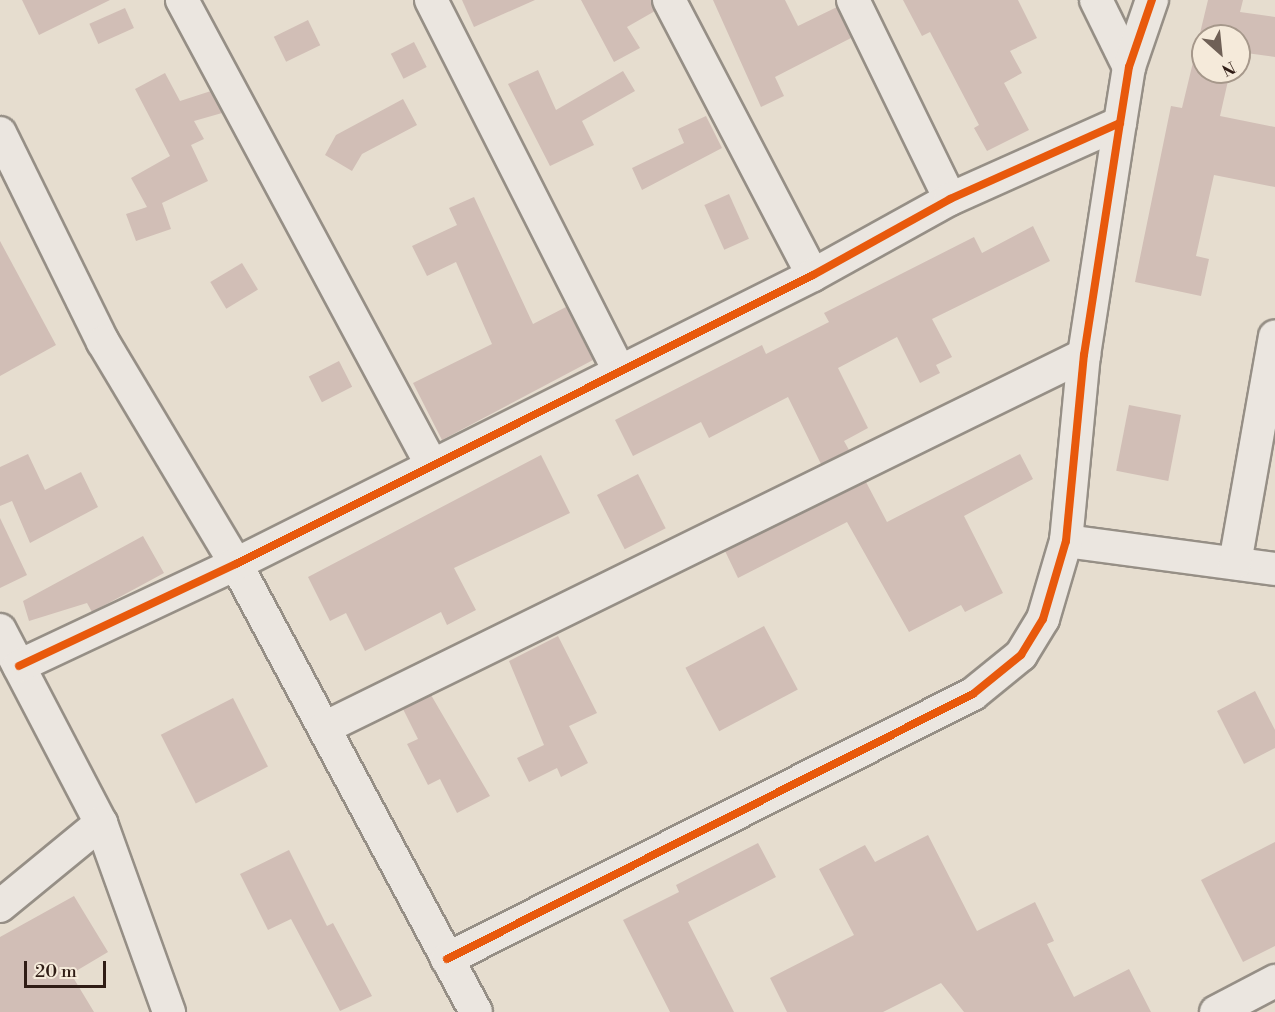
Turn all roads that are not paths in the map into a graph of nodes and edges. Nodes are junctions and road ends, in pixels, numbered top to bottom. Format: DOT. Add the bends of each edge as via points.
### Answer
graph roads {
  1 [pos="182,0"];
  2 [pos="431,0"];
  3 [pos="669,0"];
  4 [pos="853,0"];
  5 [pos="1096,0"];
  6 [pos="1152,0"];
  7 [pos="1129,67"];
  8 [pos="1119,123"];
  9 [pos="0,133"];
  10 [pos="950,199"];
  11 [pos="813,274"];
  12 [pos="1275,336"];
  13 [pos="1084,355"];
  14 [pos="619,371"];
  15 [pos="1271,379"];
  16 [pos="430,462"];
  17 [pos="1066,541"];
  18 [pos="1235,563"];
  19 [pos="236,564"];
  20 [pos="1275,569"];
  21 [pos="0,630"];
  22 [pos="19,666"];
  23 [pos="324,728"];
  24 [pos="101,823"];
  25 [pos="0,906"];
  26 [pos="447,959"];
  27 [pos="1275,981"];
  28 [pos="170,1012"];
  29 [pos="476,1012"];
  30 [pos="1216,1012"];
  1 -- 16 [label="street"];
  2 -- 14 [label="street"];
  3 -- 11 [label="street"];
  4 -- 10 [label="street"];
  5 -- 7 [label="street"];
  6 -- 7 [label="street"];
  7 -- 8 [label="street"];
  8 -- 10 [label="street"];
  8 -- 13 [label="street"];
  9 -- 19 [label="street" via="104,342"];
  10 -- 11 [label="street"];
  11 -- 14 [label="street"];
  12 -- 15 [label="street"];
  13 -- 17 [label="street"];
  13 -- 23 [label="street"];
  14 -- 16 [label="street"];
  15 -- 18 [label="street"];
  16 -- 19 [label="street"];
  17 -- 18 [label="street"];
  17 -- 26 [label="street" via="1043,619 1021,655 995,680"];
  18 -- 20 [label="street"];
  19 -- 22 [label="street"];
  19 -- 23 [label="street"];
  21 -- 22 [label="street"];
  22 -- 24 [label="street"];
  23 -- 26 [label="street"];
  24 -- 25 [label="street"];
  24 -- 28 [label="street"];
  26 -- 29 [label="street"];
  27 -- 30 [label="street"];
}
